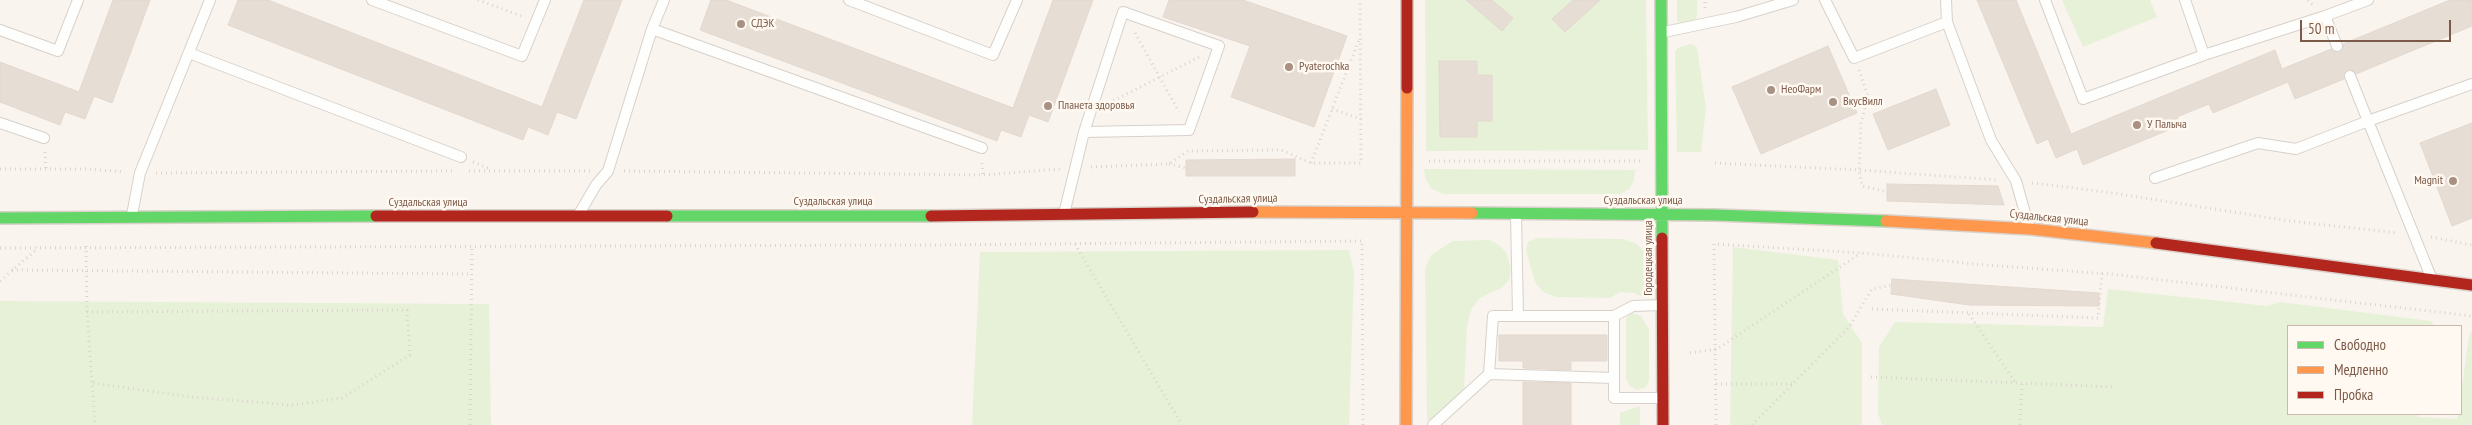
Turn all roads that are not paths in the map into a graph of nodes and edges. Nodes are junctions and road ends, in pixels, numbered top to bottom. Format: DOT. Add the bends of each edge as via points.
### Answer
graph roads {
  1 [pos="78,0"];
  2 [pos="210,0"];
  3 [pos="372,0"];
  4 [pos="545,0"];
  5 [pos="664,0"];
  6 [pos="849,0"];
  7 [pos="1017,0"];
  8 [pos="1407,0"];
  9 [pos="1661,0"];
  10 [pos="1794,0"];
  11 [pos="1825,0"];
  12 [pos="1946,0"];
  13 [pos="2044,0"];
  14 [pos="2185,0"];
  15 [pos="2368,0"];
  16 [pos="2325,16"];
  17 [pos="1947,22"];
  18 [pos="652,29"];
  19 [pos="0,30"];
  20 [pos="1662,33"];
  21 [pos="2337,46"];
  22 [pos="190,53"];
  23 [pos="2204,55"];
  24 [pos="2350,76"];
  25 [pos="2472,84"];
  26 [pos="2368,122"];
  27 [pos="0,123"];
  28 [pos="1084,132"];
  29 [pos="44,138"];
  30 [pos="982,148"];
  31 [pos="461,156"];
  32 [pos="2155,178"];
  33 [pos="1406,213"];
  34 [pos="1516,214"];
  35 [pos="1662,214"];
  36 [pos="1063,215"];
  37 [pos="132,216"];
  38 [pos="578,217"];
  39 [pos="0,218"];
  40 [pos="2030,229"];
  41 [pos="2431,278"];
  42 [pos="2472,285"];
  43 [pos="1662,305"];
  44 [pos="1518,315"];
  45 [pos="1614,316"];
  46 [pos="1490,374"];
  47 [pos="1614,378"];
  48 [pos="1663,398"];
  49 [pos="1406,425"];
  50 [pos="1433,425"];
  51 [pos="1663,425"];
  1 -- 19 [label="lane" via="58,51"];
  2 -- 22 [label="lane"];
  3 -- 4 [label="lane" via="522,56"];
  5 -- 18 [label="lane"];
  6 -- 7 [label="lane" via="993,55"];
  8 -- 33 [label="street"];
  9 -- 20 [label="street, Городецкая улица"];
  10 -- 20 [label="lane"];
  11 -- 17 [label="lane" via="1854,58"];
  12 -- 17 [label="lane"];
  13 -- 23 [label="lane" via="2083,100"];
  14 -- 23 [label="lane"];
  15 -- 16 [label="lane"];
  16 -- 21 [label="lane"];
  16 -- 23 [label="lane"];
  17 -- 40 [label="lane" via="1991,140 2016,181"];
  18 -- 30 [label="lane"];
  18 -- 38 [label="lane" via="608,171"];
  20 -- 35 [label="street, Городецкая улица"];
  22 -- 31 [label="lane"];
  22 -- 37 [label="lane" via="140,173"];
  24 -- 26 [label="lane"];
  25 -- 26 [label="lane"];
  26 -- 32 [label="lane" via="2296,149 2258,144"];
  26 -- 41 [label="lane"];
  27 -- 29 [label="lane"];
  28 -- 28 [label="lane" via="1123,12 1219,46 1189,130"];
  28 -- 36 [label="lane"];
  33 -- 34 [label="street, Суздальская улица"];
  33 -- 36 [label="street, Суздальская улица"];
  33 -- 49 [label="street"];
  34 -- 35 [label="street, Суздальская улица"];
  34 -- 44 [label="lane"];
  35 -- 40 [label="street, Суздальская улица" via="1956,223"];
  35 -- 43 [label="street, Городецкая улица"];
  36 -- 38 [label="street, Суздальская улица"];
  37 -- 38 [label="street, Суздальская улица"];
  37 -- 39 [label="street, Суздальская улица"];
  40 -- 41 [label="street, Суздальская улица"];
  41 -- 42 [label="street, Суздальская улица"];
  43 -- 45 [label="lane" via="1633,306"];
  43 -- 48 [label="street, Городецкая улица"];
  44 -- 45 [label="lane"];
  44 -- 46 [label="lane" via="1493,316"];
  45 -- 47 [label="lane"];
  46 -- 47 [label="lane"];
  46 -- 50 [label="lane"];
  47 -- 48 [label="lane" via="1614,398"];
  48 -- 51 [label="street, Городецкая улица"];
}
